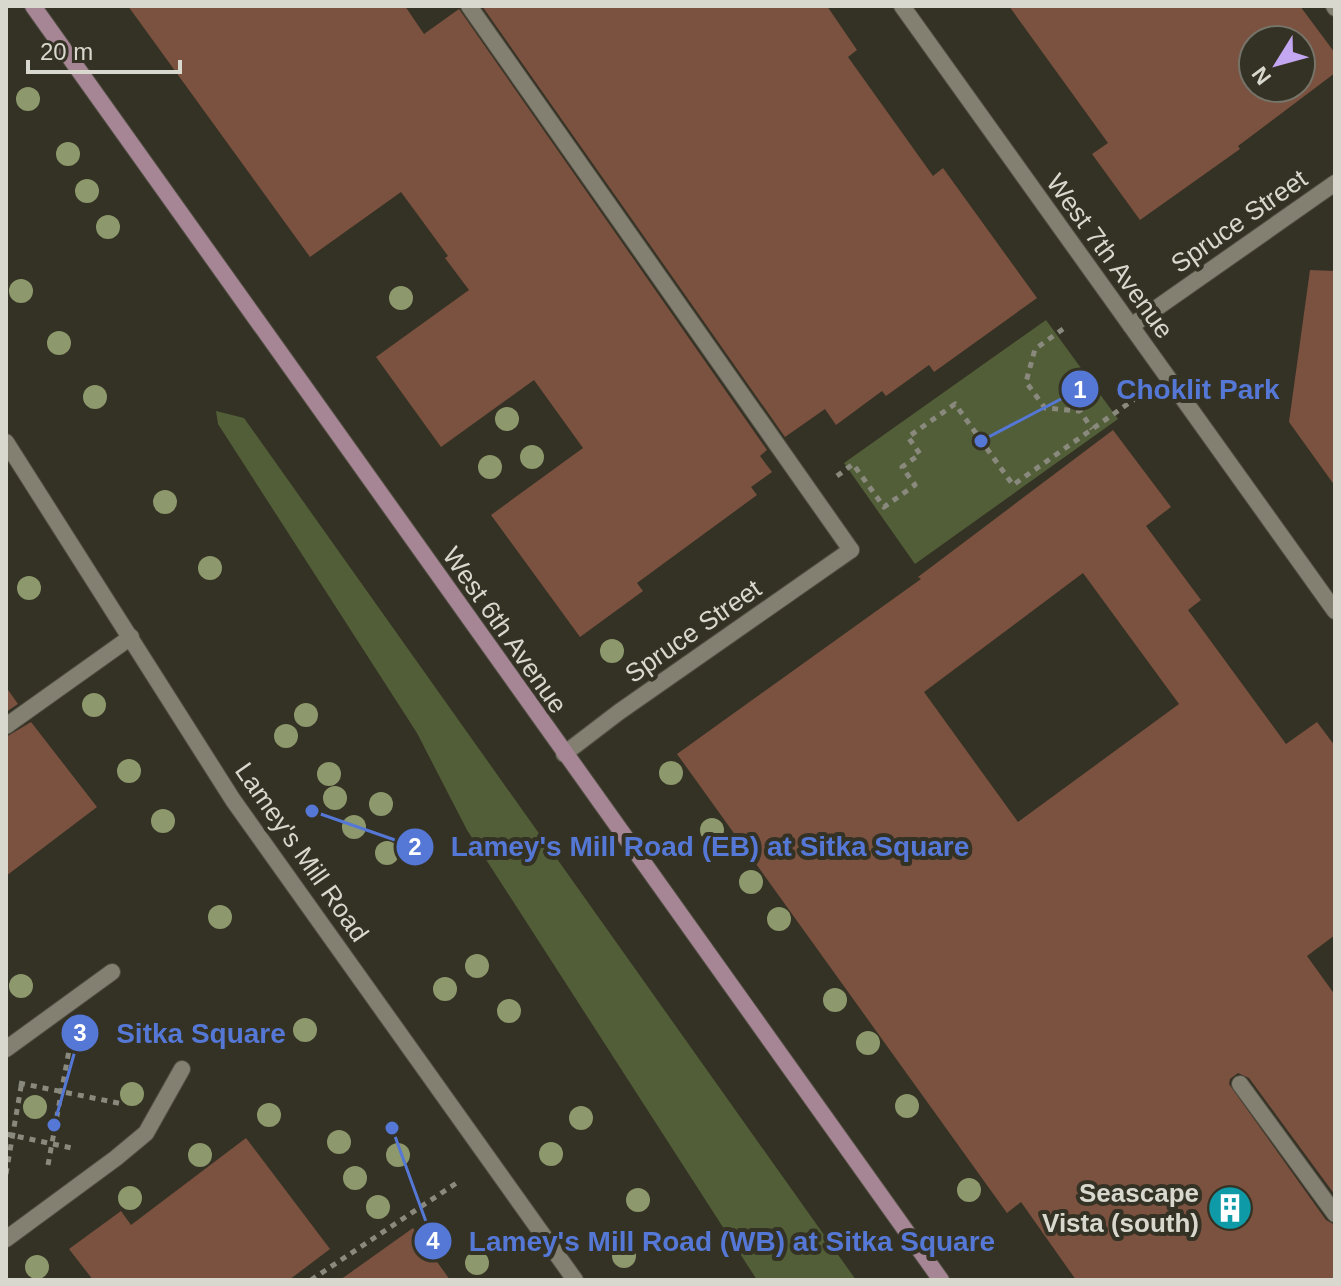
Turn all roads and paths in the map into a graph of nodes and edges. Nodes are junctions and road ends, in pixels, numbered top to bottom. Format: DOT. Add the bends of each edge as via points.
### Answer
graph roads {
  1 [pos="33,6"];
  2 [pos="469,6"];
  3 [pos="902,6"];
  4 [pos="1335,183"];
  5 [pos="1131,326"];
  6 [pos="1063,329"];
  7 [pos="1145,392"];
  8 [pos="1092,429"];
  9 [pos="6,442"];
  10 [pos="853,464"];
  11 [pos="1335,611"];
  12 [pos="131,637"];
  13 [pos="6,726"];
  14 [pos="564,754"];
  15 [pos="112,972"];
  16 [pos="79,996"];
  17 [pos="33,1030"];
  18 [pos="6,1049"];
  19 [pos="182,1069"];
  20 [pos="6,1081"];
  21 [pos="22,1084"];
  22 [pos="1240,1084"];
  23 [pos="61,1091"];
  24 [pos="160,1112"];
  25 [pos="9,1135"];
  26 [pos="51,1143"];
  27 [pos="116,1158"];
  28 [pos="6,1174"];
  29 [pos="458,1182"];
  30 [pos="41,1214"];
  31 [pos="1335,1214"];
  32 [pos="6,1239"];
  33 [pos="311,1280"];
  34 [pos="575,1280"];
  35 [pos="941,1280"];
  1 -- 14 [label="main road, West 6th Avenue"];
  2 -- 14 [label="street, Spruce Street" via="851,550"];
  3 -- 5 [label="street, West 7th Avenue"];
  4 -- 5 [label="street, Spruce Street"];
  5 -- 11 [label="street, West 7th Avenue"];
  6 -- 8 [label="path" via="1035,349 1026,382 1045,408 1080,411"];
  7 -- 8 [label="path"];
  8 -- 10 [label="path" via="1013,485 955,404 908,437 920,454 902,467 915,485 884,507"];
  9 -- 12 [label="street, Lamey's Mill Road"];
  12 -- 13 [label="street"];
  12 -- 34 [label="street, Lamey's Mill Road" via="233,800"];
  14 -- 35 [label="main road, West 6th Avenue"];
  15 -- 16 [label="street"];
  16 -- 17 [label="street"];
  16 -- 23 [label="path"];
  17 -- 18 [label="street"];
  17 -- 21 [label="path"];
  19 -- 24 [label="street"];
  20 -- 21 [label="path"];
  21 -- 23 [label="path"];
  21 -- 25 [label="path"];
  22 -- 31 [label="street"];
  23 -- 24 [label="path"];
  23 -- 26 [label="path"];
  24 -- 27 [label="street" via="146,1133"];
  25 -- 26 [label="path"];
  25 -- 28 [label="path"];
  26 -- 27 [label="path"];
  26 -- 30 [label="path"];
  27 -- 30 [label="street"];
  29 -- 33 [label="path"];
  30 -- 32 [label="street"];
}
